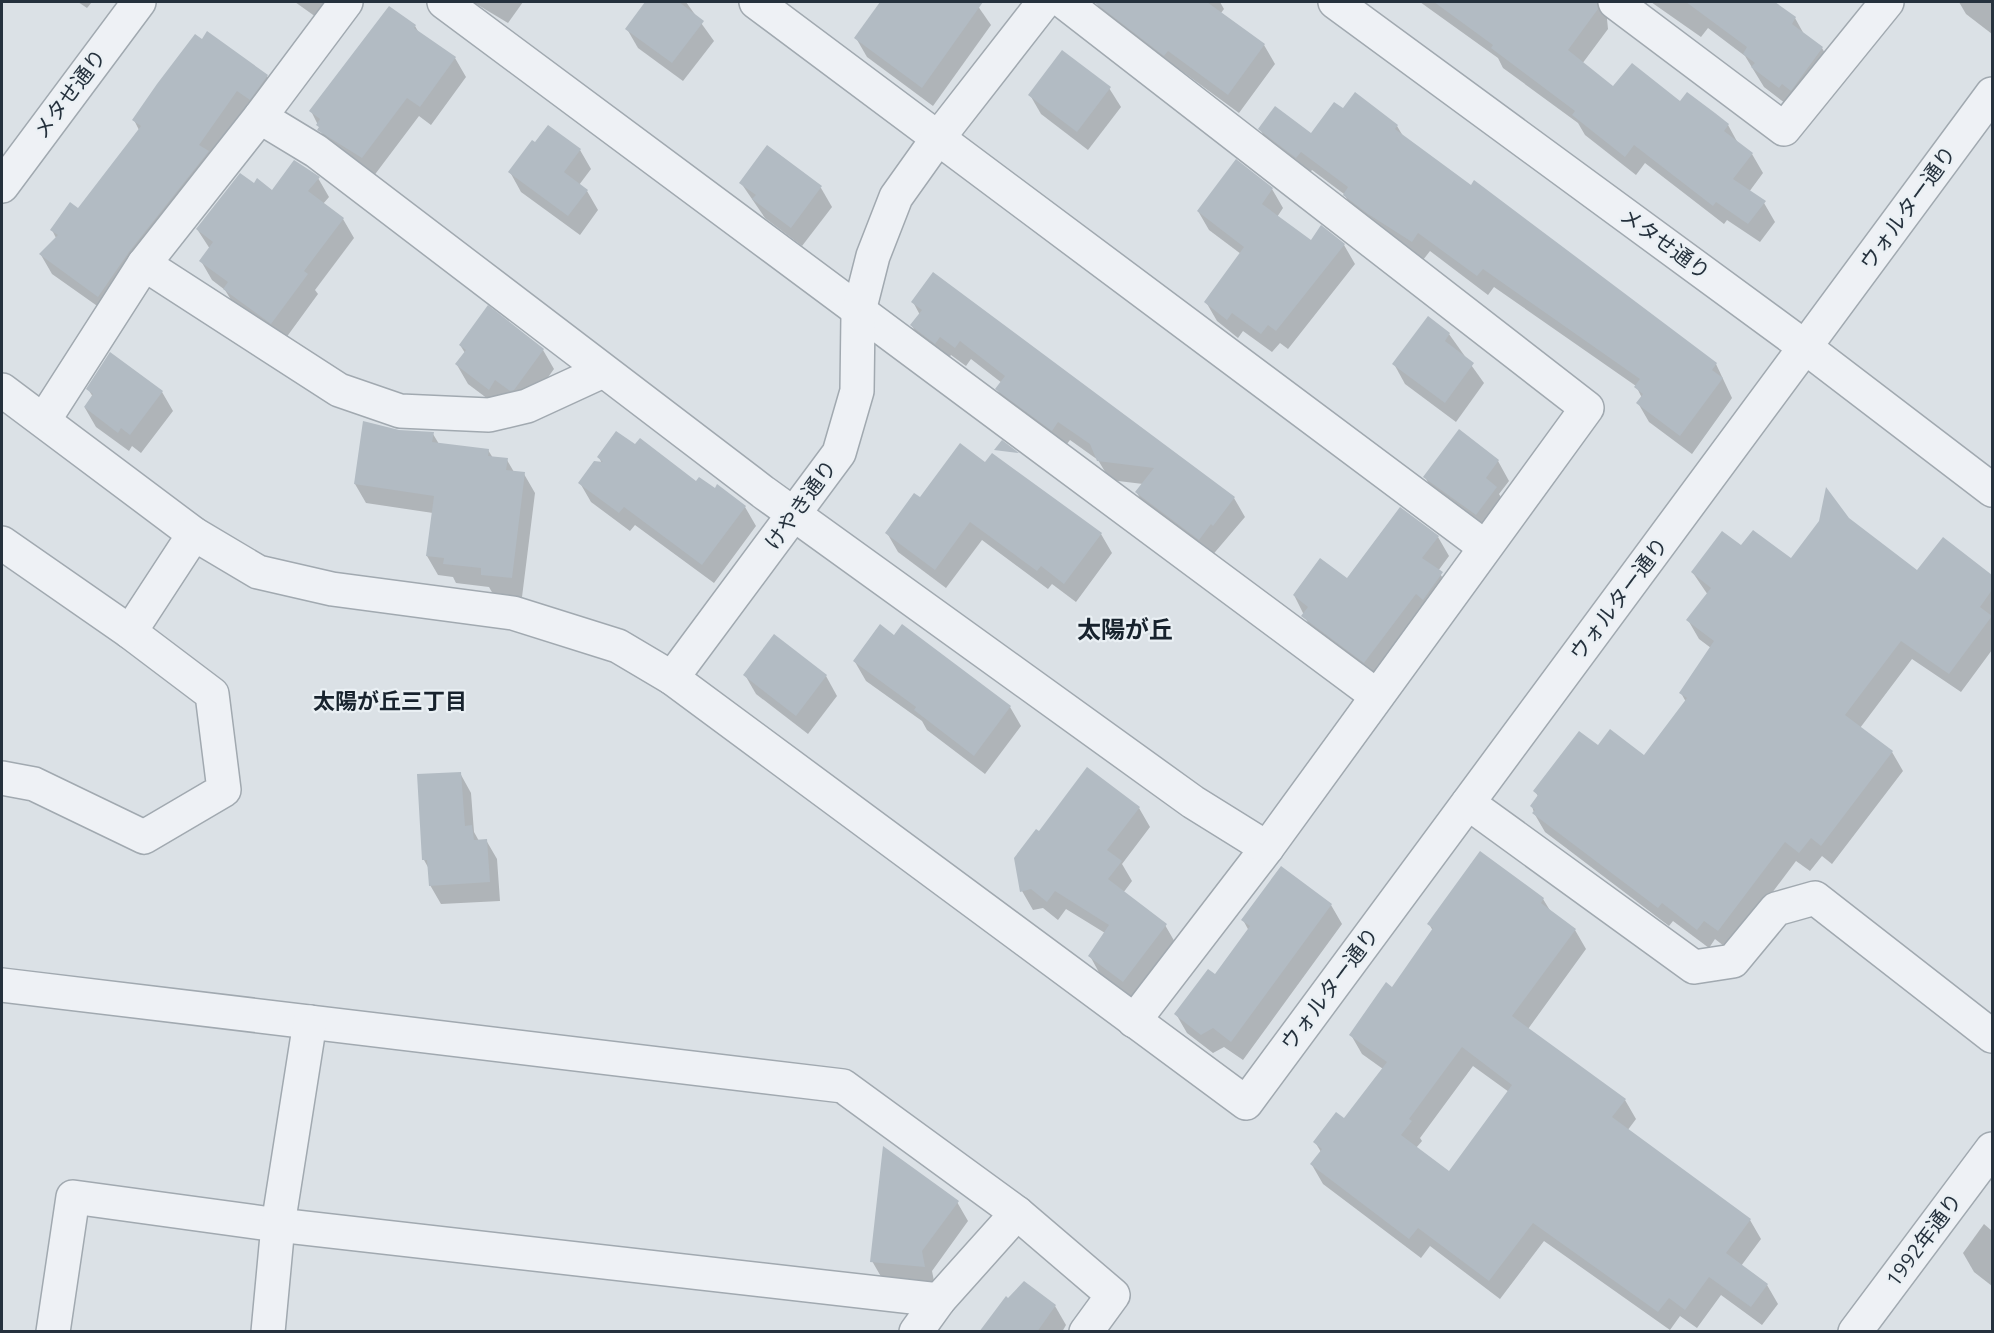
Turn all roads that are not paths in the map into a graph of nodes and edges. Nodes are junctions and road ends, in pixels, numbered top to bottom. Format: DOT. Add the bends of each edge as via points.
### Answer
graph roads {
  1 [pos="139,2"];
  2 [pos="346,2"];
  3 [pos="444,2"];
  4 [pos="756,2"];
  5 [pos="1044,2"];
  6 [pos="1064,2"];
  7 [pos="1335,2"];
  8 [pos="1615,2"];
  9 [pos="1887,2"];
  10 [pos="1992,94"];
  11 [pos="260,117"];
  12 [pos="938,138"];
  13 [pos="2,186"];
  14 [pos="144,264"];
  15 [pos="859,310"];
  16 [pos="1805,347"];
  17 [pos="603,371"];
  18 [pos="2,390"];
  19 [pos="44,420"];
  20 [pos="1992,490"];
  21 [pos="794,514"];
  22 [pos="194,534"];
  23 [pos="2,543"];
  24 [pos="1485,547"];
  25 [pos="130,632"];
  26 [pos="672,678"];
  27 [pos="1377,696"];
  28 [pos="2,778"];
  29 [pos="1468,803"];
  30 [pos="1267,848"];
  31 [pos="2,985"];
  32 [pos="1134,1021"];
  33 [pos="310,1022"];
  34 [pos="1992,1036"];
  35 [pos="1992,1149"];
  36 [pos="1017,1213"];
  37 [pos="278,1225"];
  38 [pos="939,1300"];
  39 [pos="53,1332"];
  40 [pos="268,1332"];
  41 [pos="916,1332"];
  42 [pos="1086,1332"];
  43 [pos="1855,1332"];
  1 -- 13 [label="street, メタせ通り"];
  2 -- 11 [label="street"];
  3 -- 15 [label="street"];
  4 -- 12 [label="street"];
  5 -- 12 [label="street, けやき通り"];
  6 -- 24 [label="street" via="1587,408"];
  7 -- 16 [label="street, メタせ通り"];
  8 -- 9 [label="street" via="1784,129"];
  10 -- 16 [label="street, ウォルター通り"];
  11 -- 14 [label="street"];
  11 -- 17 [label="street" via="316,151"];
  12 -- 15 [label="street, けやき通り" via="896,197 873,256"];
  12 -- 24 [label="street"];
  14 -- 17 [label="street" via="339,390 400,411 489,415 527,406"];
  14 -- 19 [label="street"];
  15 -- 21 [label="street, けやき通り" via="857,391 839,453"];
  15 -- 27 [label="street"];
  16 -- 20 [label="street, メタせ通り"];
  16 -- 29 [label="street, ウォルター通り"];
  17 -- 21 [label="street"];
  18 -- 19 [label="street"];
  19 -- 22 [label="street"];
  21 -- 26 [label="street, けやき通り"];
  21 -- 30 [label="street" via="1193,802"];
  22 -- 25 [label="street"];
  22 -- 26 [label="street" via="258,572 332,589 513,613 618,646"];
  23 -- 25 [label="street"];
  24 -- 27 [label="street"];
  25 -- 28 [label="street" via="212,694 224,790 144,837 34,784"];
  26 -- 32 [label="street"];
  27 -- 30 [label="street"];
  29 -- 32 [label="street, ウォルター通り" via="1245,1103"];
  29 -- 34 [label="street" via="1694,967 1733,961 1776,909 1815,898"];
  30 -- 32 [label="street"];
  31 -- 33 [label="street"];
  33 -- 36 [label="street" via="843,1086"];
  33 -- 37 [label="street"];
  35 -- 43 [label="street, 1992年通り"];
  36 -- 38 [label="street"];
  36 -- 42 [label="street" via="1113,1295"];
  37 -- 38 [label="street"];
  37 -- 39 [label="street" via="73,1197"];
  37 -- 40 [label="street"];
  38 -- 41 [label="street"];
}
